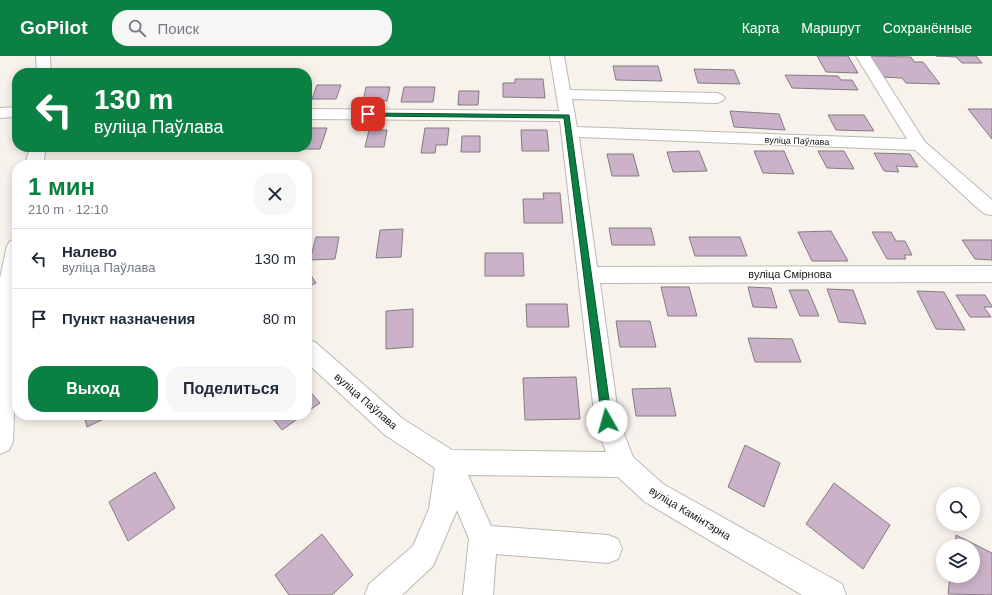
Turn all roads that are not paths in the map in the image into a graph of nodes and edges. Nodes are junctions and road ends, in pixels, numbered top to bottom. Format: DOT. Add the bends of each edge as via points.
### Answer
graph roads {
  1 [pos="43,56"];
  2 [pos="556,56"];
  3 [pos="863,56"];
  4 [pos="44,68"];
  5 [pos="563,94"];
  6 [pos="717,98"];
  7 [pos="12,112"];
  8 [pos="0,113"];
  9 [pos="312,114"];
  10 [pos="568,124"];
  11 [pos="919,145"];
  12 [pos="992,209"];
  13 [pos="12,242"];
  14 [pos="0,245"];
  15 [pos="992,274"];
  16 [pos="588,275"];
  17 [pos="12,300"];
  18 [pos="312,353"];
  19 [pos="0,442"];
  20 [pos="449,462"];
  21 [pos="623,465"];
  22 [pos="483,539"];
  23 [pos="608,549"];
  24 [pos="380,595"];
  25 [pos="478,595"];
  26 [pos="830,595"];
  1 -- 4 [label="street"];
  2 -- 5 [label="street, вуліца Камінтэрна"];
  3 -- 11 [label="street"];
  5 -- 6 [label="street"];
  5 -- 10 [label="street, вуліца Камінтэрна"];
  7 -- 8 [label="street"];
  9 -- 10 [label="street, вуліца Паўлава"];
  10 -- 11 [label="street, вуліца Паўлава"];
  10 -- 16 [label="street, вуліца Камінтэрна"];
  11 -- 12 [label="street"];
  13 -- 14 [label="street"];
  15 -- 16 [label="street, вуліца Смірнова"];
  16 -- 21 [label="street, вуліца Камінтэрна" via="607,421"];
  17 -- 19 [label="street"];
  18 -- 20 [label="street, вуліца Паўлава" via="394,427"];
  20 -- 21 [label="street"];
  20 -- 22 [label="street"];
  20 -- 24 [label="street" via="443,510 423,556"];
  21 -- 26 [label="street, вуліца Камінтэрна" via="654,493"];
  22 -- 23 [label="street"];
  22 -- 25 [label="street"];
}
